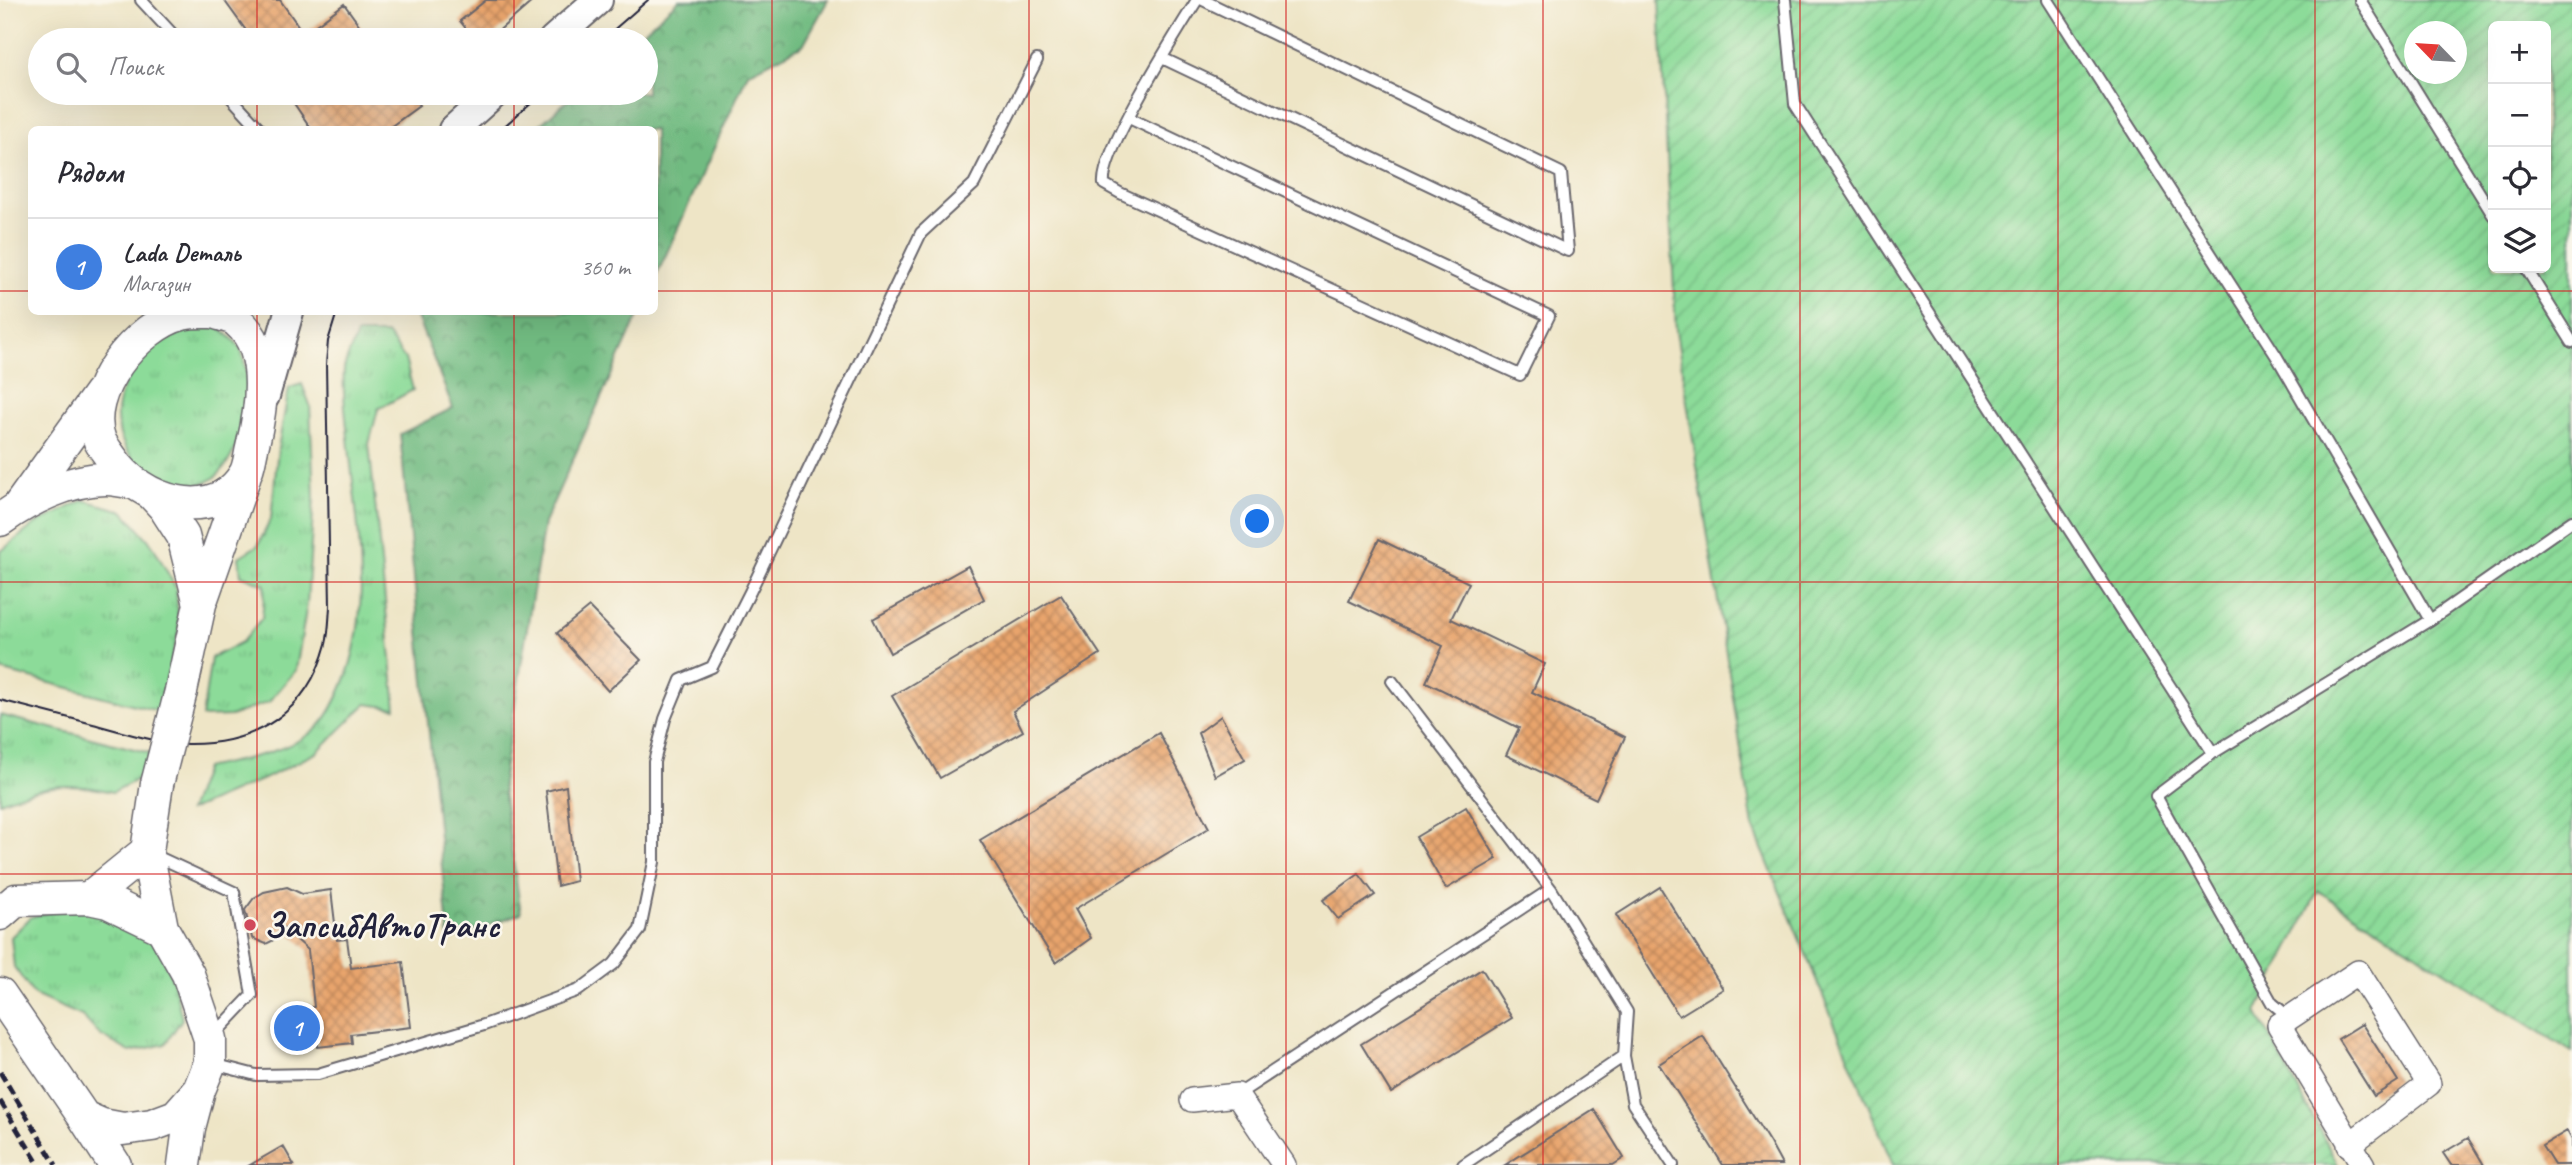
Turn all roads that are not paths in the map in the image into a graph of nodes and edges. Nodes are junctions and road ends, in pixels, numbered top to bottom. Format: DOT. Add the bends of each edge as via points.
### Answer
graph roads {
  1 [pos="141,0"];
  2 [pos="598,0"];
  3 [pos="1197,0"];
  4 [pos="1202,0"];
  5 [pos="1785,0"];
  6 [pos="2048,0"];
  7 [pos="2360,0"];
  8 [pos="167,28"];
  9 [pos="566,28"];
  10 [pos="1162,58"];
  11 [pos="1037,60"];
  12 [pos="238,105"];
  13 [pos="481,105"];
  14 [pos="1129,118"];
  15 [pos="257,126"];
  16 [pos="457,126"];
  17 [pos="2490,210"];
  18 [pos="2529,273"];
  19 [pos="177,315"];
  20 [pos="221,315"];
  21 [pos="288,315"];
  22 [pos="2572,342"];
  23 [pos="101,393"];
  24 [pos="262,409"];
  25 [pos="246,473"];
  26 [pos="143,489"];
  27 [pos="10,513"];
  28 [pos="2572,521"];
  29 [pos="200,604"];
  30 [pos="2430,620"];
  31 [pos="1392,681"];
  32 [pos="2213,753"];
  33 [pos="146,851"];
  34 [pos="1552,889"];
  35 [pos="89,898"];
  36 [pos="5,902"];
  37 [pos="162,928"];
  38 [pos="0,994"];
  39 [pos="2290,1018"];
  40 [pos="1624,1056"];
  41 [pos="206,1064"];
  42 [pos="1237,1095"];
  43 [pos="1192,1100"];
  44 [pos="84,1117"];
  45 [pos="2349,1145"];
  46 [pos="115,1165"];
  47 [pos="184,1165"];
  48 [pos="1284,1165"];
  49 [pos="1462,1165"];
  50 [pos="1673,1165"];
  51 [pos="2363,1165"];
  1 -- 8 [label="lane"];
  2 -- 9 [label="street"];
  3 -- 10 [label="lane"];
  4 -- 10 [label="lane" via="1561,173 1568,251"];
  5 -- 32 [label="lane" via="1795,104"];
  6 -- 30 [label="lane" via="2277,357"];
  7 -- 17 [label="lane"];
  10 -- 14 [label="lane"];
  11 -- 41 [label="lane" via="974,184 921,233 712,667 681,680 664,719 654,762 654,862 640,930 614,964 579,990 520,1012 318,1074 256,1075"];
  12 -- 15 [label="lane"];
  13 -- 16 [label="street"];
  14 -- 14 [label="lane" via="1106,166 1104,184 1520,375 1549,316"];
  18 -- 22 [label="lane"];
  19 -- 23 [label="main road" via="125,352"];
  20 -- 24 [label="main road" via="238,322 253,343 259,359"];
  21 -- 24 [label="street"];
  23 -- 26 [label="main road" via="100,440 118,469"];
  23 -- 27 [label="main road"];
  24 -- 25 [label="main road"];
  25 -- 26 [label="main road" via="225,495 199,503 170,502"];
  25 -- 29 [label="main road"];
  26 -- 27 [label="main road" via="108,478 80,481"];
  26 -- 29 [label="main road" via="165,508 183,536"];
  28 -- 30 [label="lane"];
  29 -- 33 [label="main road, bridge" via="157,784"];
  30 -- 32 [label="lane"];
  31 -- 34 [label="lane"];
  32 -- 39 [label="lane" via="2156,796 2272,1003"];
  33 -- 35 [label="main road"];
  33 -- 37 [label="main road"];
  33 -- 41 [label="lane" via="234,892 252,995"];
  34 -- 40 [label="lane" via="1627,1012"];
  34 -- 42 [label="lane"];
  35 -- 36 [label="main road"];
  35 -- 37 [label="main road" via="108,902"];
  37 -- 41 [label="main road" via="188,974"];
  38 -- 44 [label="main road"];
  39 -- 45 [label="street" via="2279,1025"];
  39 -- 45 [label="street" via="2358,972 2429,1084"];
  40 -- 49 [label="lane"];
  40 -- 50 [label="lane" via="1633,1104"];
  41 -- 44 [label="main road" via="176,1116 123,1129"];
  41 -- 47 [label="main road"];
  42 -- 43 [label="street"];
  42 -- 48 [label="street"];
  44 -- 46 [label="main road"];
  45 -- 51 [label="street"];
}
